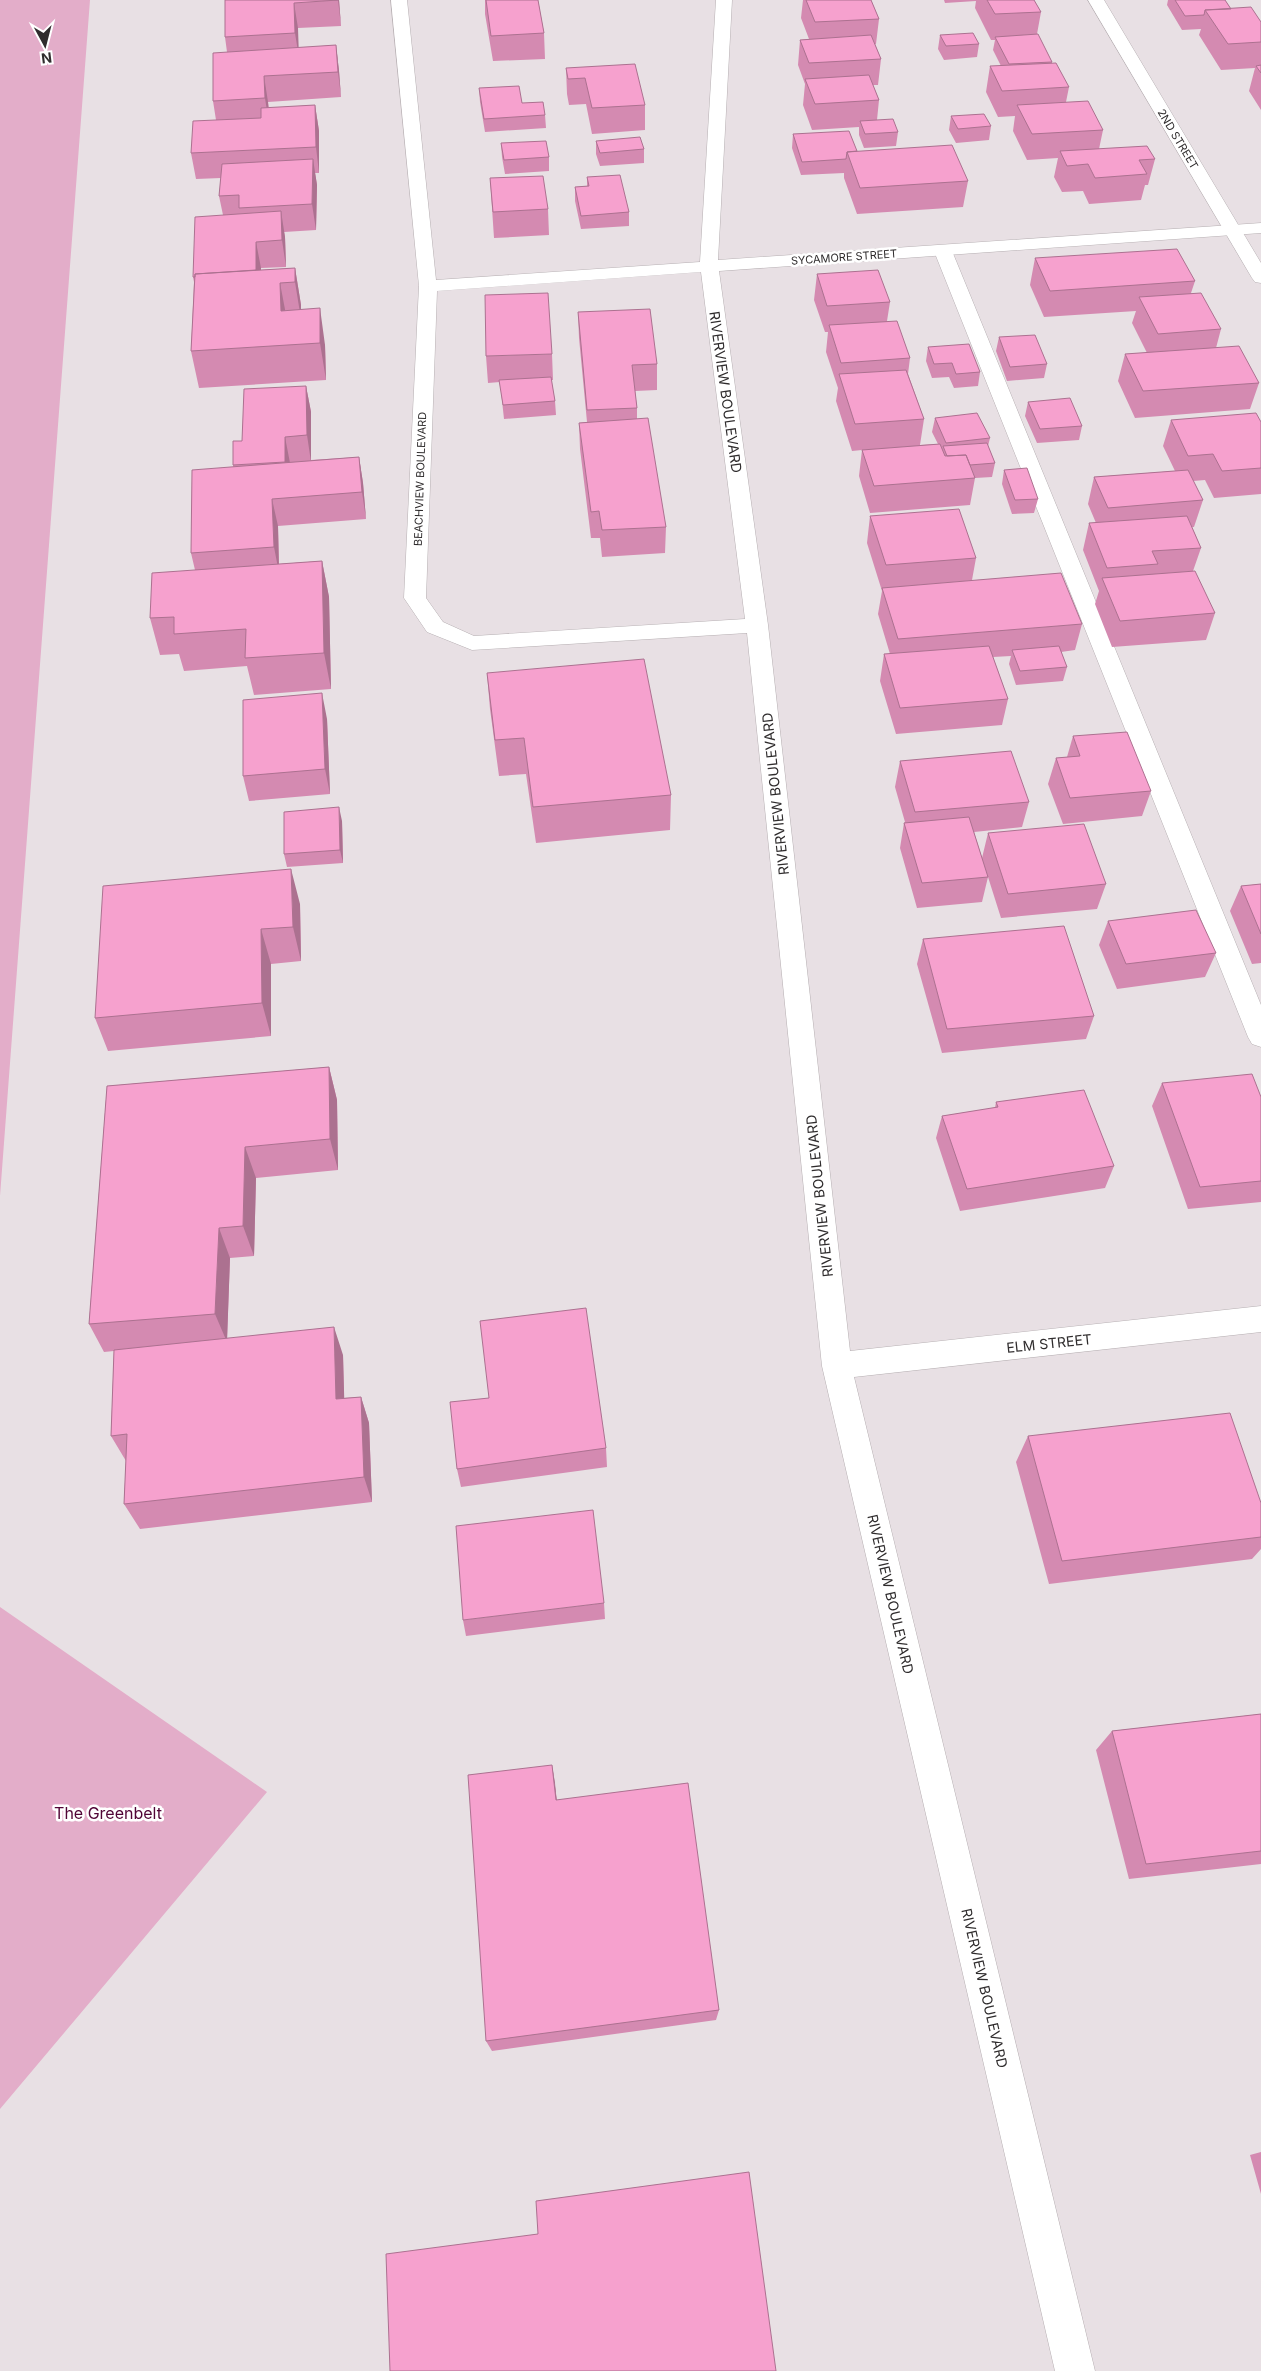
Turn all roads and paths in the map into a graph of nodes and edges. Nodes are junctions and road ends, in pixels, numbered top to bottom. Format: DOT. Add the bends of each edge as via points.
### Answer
graph roads {
  1 [pos="400,0"];
  2 [pos="724,0"];
  3 [pos="1096,0"];
  4 [pos="1261,228"];
  5 [pos="1232,230"];
  6 [pos="942,251"];
  7 [pos="709,267"];
  8 [pos="1261,278"];
  9 [pos="428,286"];
  10 [pos="757,625"];
  11 [pos="1261,1037"];
  12 [pos="1261,1319"];
  13 [pos="837,1366"];
  14 [pos="1075,2371"];
  1 -- 9 [label="street, BEACHVIEW BOULEVARD"];
  2 -- 7 [label="street, RIVERVIEW BOULEVARD"];
  3 -- 5 [label="street, 2ND STREET"];
  4 -- 5 [label="street, SYCAMORE STREET"];
  5 -- 6 [label="street, SYCAMORE STREET"];
  5 -- 8 [label="street, 2ND STREET"];
  6 -- 7 [label="street, SYCAMORE STREET"];
  6 -- 11 [label="street"];
  7 -- 9 [label="street, SYCAMORE STREET"];
  7 -- 10 [label="street, RIVERVIEW BOULEVARD"];
  9 -- 10 [label="street, BEACHVIEW BOULEVARD" via="415,598 435,627 472,643"];
  10 -- 13 [label="street, RIVERVIEW BOULEVARD"];
  12 -- 13 [label="street, ELM STREET"];
  13 -- 14 [label="street, RIVERVIEW BOULEVARD"];
}
